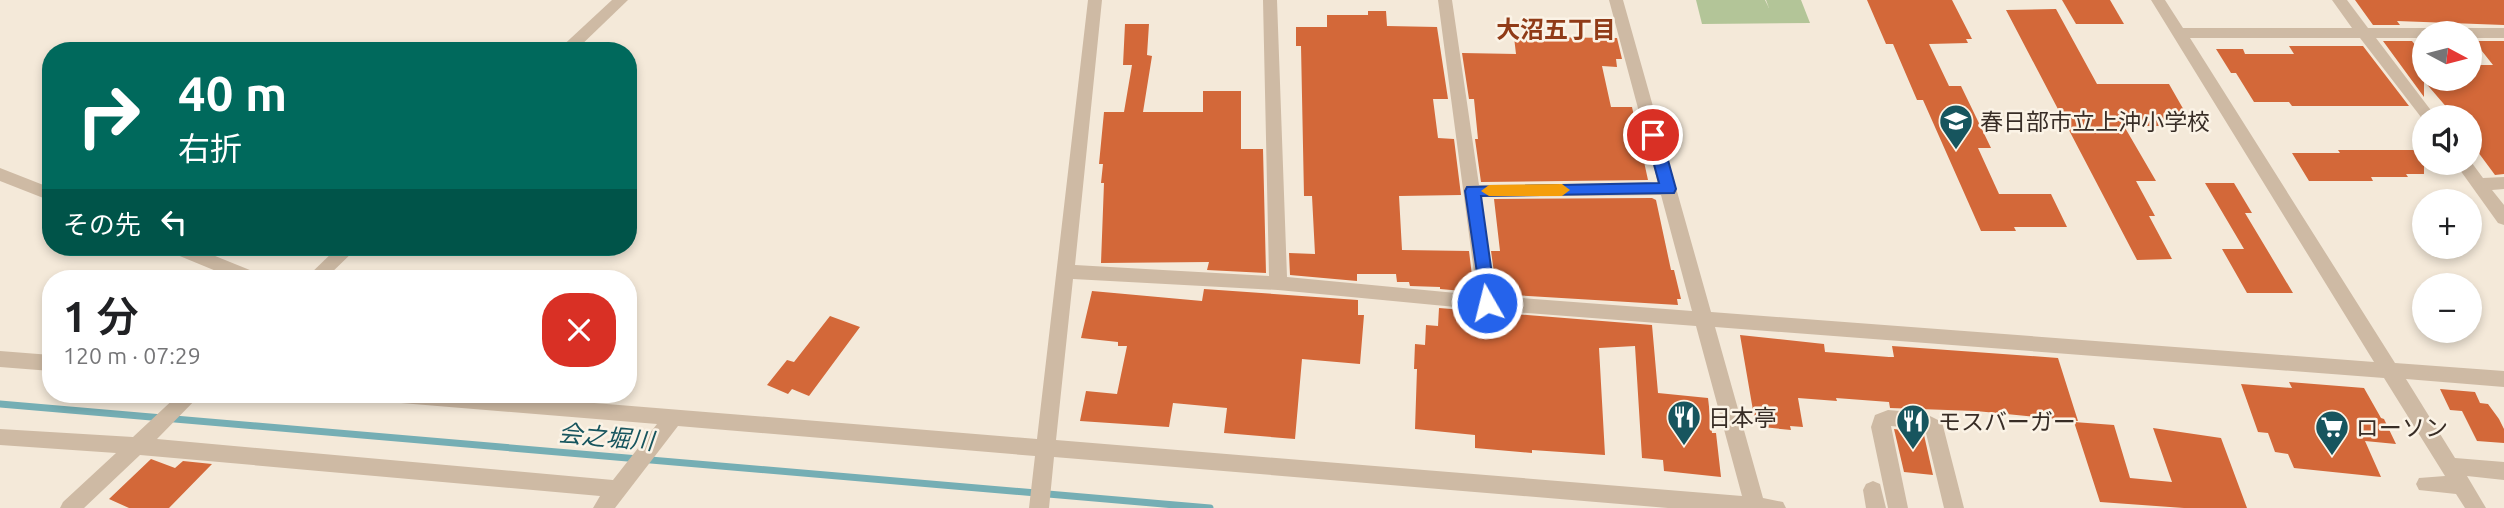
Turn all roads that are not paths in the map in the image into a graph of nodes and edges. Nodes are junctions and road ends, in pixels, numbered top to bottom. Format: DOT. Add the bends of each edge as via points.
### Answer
graph roads {
  1 [pos="621,0"];
  2 [pos="1095,0"];
  3 [pos="1270,0"];
  4 [pos="1445,0"];
  5 [pos="1616,0"];
  6 [pos="2158,0"];
  7 [pos="2339,0"];
  8 [pos="2363,32"];
  9 [pos="2179,33"];
  10 [pos="2504,33"];
  11 [pos="575,42"];
  12 [pos="2419,105"];
  13 [pos="0,174"];
  14 [pos="2472,175"];
  15 [pos="2504,183"];
  16 [pos="2479,184"];
  17 [pos="1668,189"];
  18 [pos="42,191"];
  19 [pos="1473,191"];
  20 [pos="2504,218"];
  21 [pos="198,256"];
  22 [pos="339,256"];
  23 [pos="232,270"];
  24 [pos="324,270"];
  25 [pos="1066,272"];
  26 [pos="1278,283"];
  27 [pos="1487,303"];
  28 [pos="1704,320"];
  29 [pos="0,359"];
  30 [pos="42,362"];
  31 [pos="2392,371"];
  32 [pos="2504,379"];
  33 [pos="183,403"];
  34 [pos="496,403"];
  35 [pos="673,418"];
  36 [pos="0,437"];
  37 [pos="138,446"];
  38 [pos="1047,448"];
  39 [pos="2449,466"];
  40 [pos="2504,471"];
  41 [pos="2426,484"];
  42 [pos="2461,485"];
  43 [pos="619,489"];
  44 [pos="1755,506"];
  45 [pos="70,508"];
  46 [pos="603,508"];
  47 [pos="1039,508"];
  48 [pos="1776,508"];
  49 [pos="1898,508"];
  50 [pos="1954,508"];
  51 [pos="2476,508"];
  1 -- 11 [label="street"];
  2 -- 25 [label="street"];
  3 -- 26 [label="street"];
  4 -- 19 [label="street"];
  5 -- 17 [label="street"];
  6 -- 9 [label="street"];
  7 -- 8 [label="street"];
  8 -- 9 [label="street"];
  8 -- 10 [label="street"];
  8 -- 12 [label="street"];
  9 -- 31 [label="street"];
  13 -- 18 [label="street"];
  14 -- 16 [label="street"];
  15 -- 16 [label="street"];
  16 -- 20 [label="street"];
  17 -- 19 [label="street"];
  17 -- 28 [label="street"];
  19 -- 27 [label="street"];
  21 -- 23 [label="street"];
  22 -- 24 [label="street"];
  25 -- 26 [label="street"];
  25 -- 38 [label="street"];
  26 -- 27 [label="street"];
  27 -- 28 [label="street"];
  28 -- 31 [label="street"];
  28 -- 44 [label="street"];
  29 -- 30 [label="street"];
  31 -- 32 [label="street"];
  31 -- 39 [label="street"];
  33 -- 37 [label="street"];
  34 -- 35 [label="street"];
  35 -- 38 [label="street"];
  35 -- 43 [label="street"];
  36 -- 37 [label="street"];
  37 -- 43 [label="street"];
  37 -- 45 [label="street"];
  38 -- 44 [label="street"];
  38 -- 47 [label="street"];
  39 -- 40 [label="street"];
  39 -- 42 [label="street"];
  41 -- 42 [label="street"];
  42 -- 51 [label="street"];
  43 -- 46 [label="street"];
  44 -- 48 [label="street"];
  49 -- 50 [label="street" via="1881,427 1888,418 1924,421 1935,428"];
}
